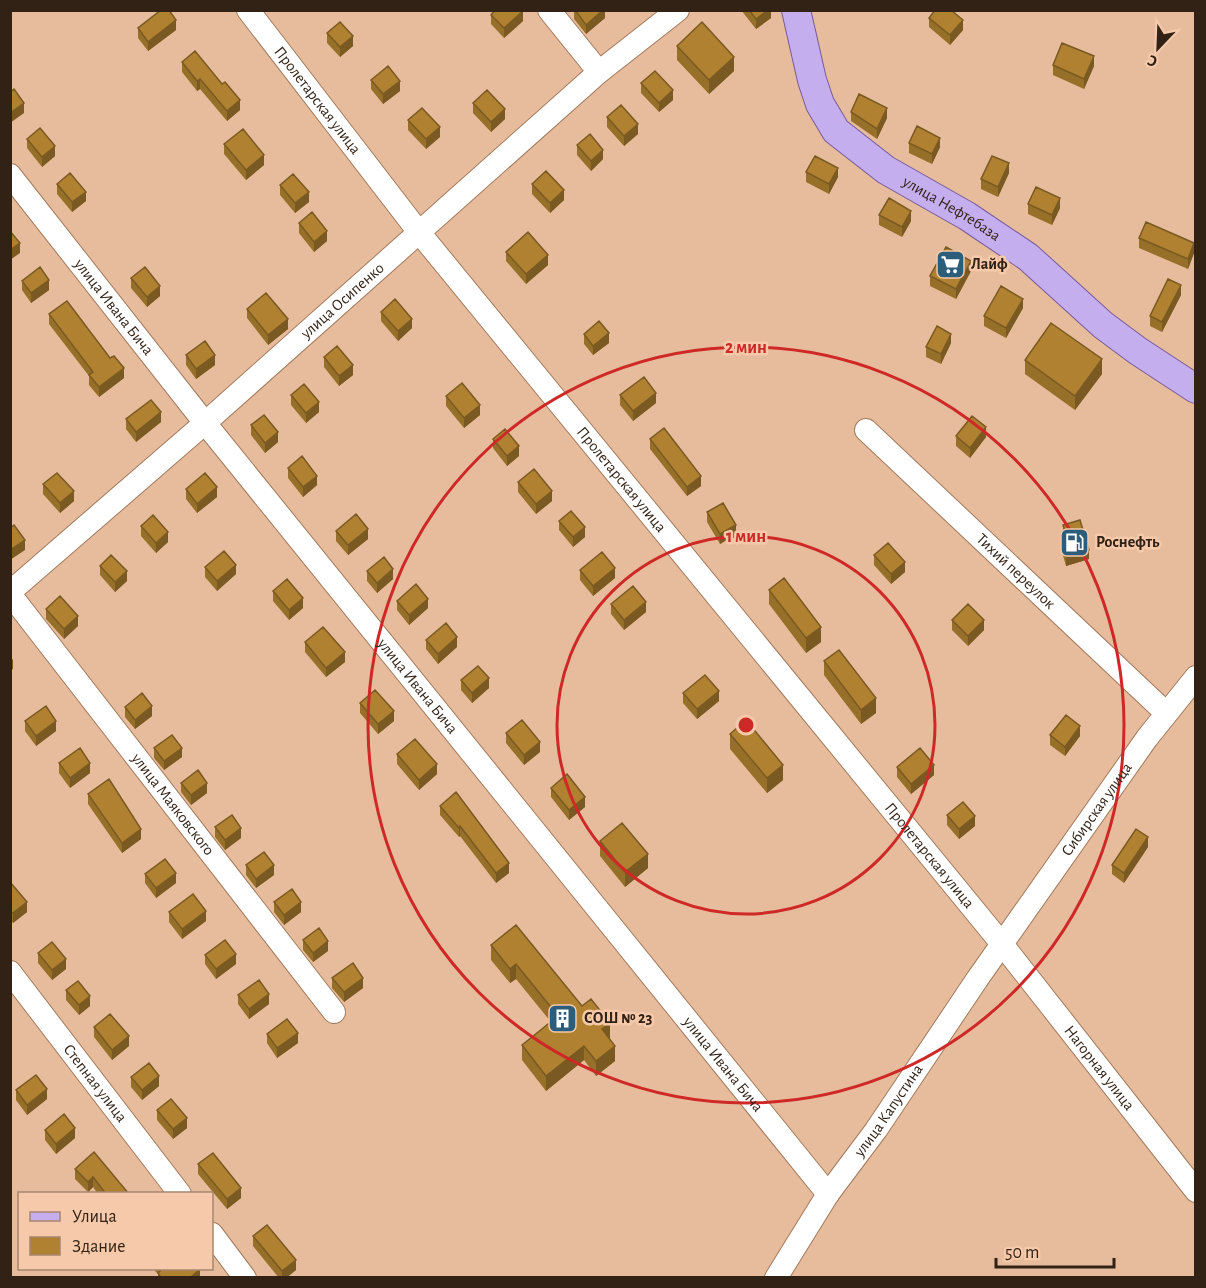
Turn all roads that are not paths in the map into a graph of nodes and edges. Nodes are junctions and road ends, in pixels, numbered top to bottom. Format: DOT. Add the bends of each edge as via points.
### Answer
graph roads {
  1 [pos="248,10"];
  2 [pos="549,10"];
  3 [pos="678,10"];
  4 [pos="796,10"];
  5 [pos="599,72"];
  6 [pos="10,175"];
  7 [pos="418,231"];
  8 [pos="1196,389"];
  9 [pos="205,423"];
  10 [pos="866,430"];
  11 [pos="10,593"];
  12 [pos="1196,677"];
  13 [pos="1167,712"];
  14 [pos="1002,944"];
  15 [pos="10,972"];
  16 [pos="334,1012"];
  17 [pos="1196,1191"];
  18 [pos="178,1192"];
  19 [pos="828,1194"];
  20 [pos="213,1235"];
  21 [pos="245,1278"];
  22 [pos="776,1278"];
  1 -- 7 [label="street, Пролетарская улица"];
  2 -- 5 [label="street"];
  3 -- 5 [label="street, улица Осипенко"];
  4 -- 8 [label="main road, улица Нефтебаза" via="812,80 836,131 886,170 967,216 1028,257 1103,325"];
  5 -- 7 [label="street, улица Осипенко"];
  6 -- 9 [label="street, улица Ивана Бича"];
  7 -- 9 [label="street, улица Осипенко"];
  7 -- 14 [label="street, Пролетарская улица"];
  9 -- 11 [label="street, улица Осипенко"];
  9 -- 19 [label="street, улица Ивана Бича"];
  10 -- 13 [label="street, Тихий переулок"];
  11 -- 16 [label="street, улица Маяковского"];
  12 -- 13 [label="street, Сибирская улица"];
  13 -- 14 [label="street, Сибирская улица"];
  14 -- 17 [label="street, Нагорная улица"];
  14 -- 19 [label="street, улица Капустина"];
  15 -- 18 [label="street, Степная улица"];
  19 -- 22 [label="street, улица Капустина"];
  20 -- 21 [label="street"];
}
